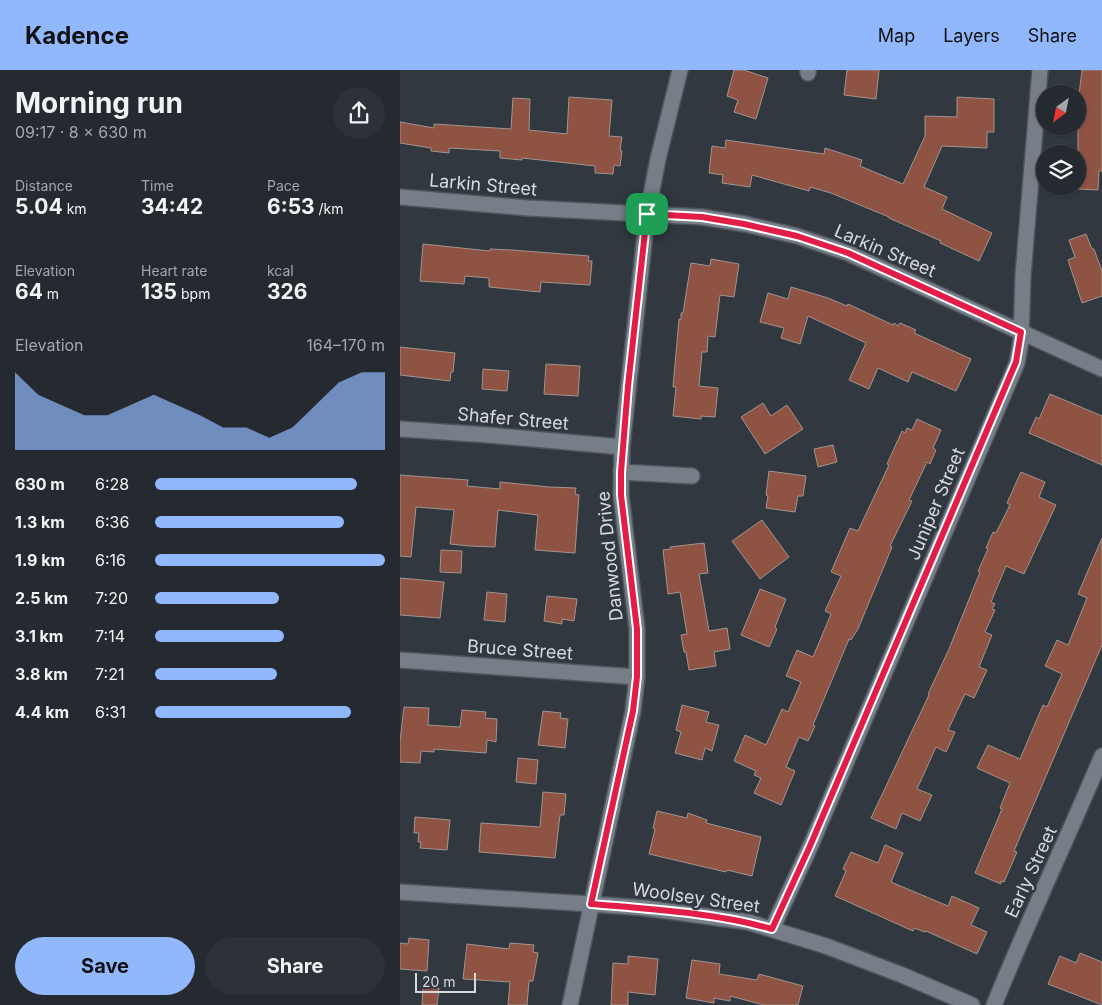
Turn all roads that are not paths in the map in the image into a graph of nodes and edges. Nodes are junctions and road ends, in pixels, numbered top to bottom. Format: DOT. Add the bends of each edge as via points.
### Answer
graph roads {
  1 [pos="680,70"];
  2 [pos="1040,70"];
  3 [pos="400,197"];
  4 [pos="647,214"];
  5 [pos="1021,332"];
  6 [pos="1102,369"];
  7 [pos="400,429"];
  8 [pos="622,447"];
  9 [pos="621,472"];
  10 [pos="692,476"];
  11 [pos="400,660"];
  12 [pos="637,677"];
  13 [pos="1102,756"];
  14 [pos="400,892"];
  15 [pos="591,904"];
  16 [pos="772,929"];
  17 [pos="570,1005"];
  18 [pos="972,1005"];
  19 [pos="994,1005"];
  1 -- 4 [label="street, Danwood Drive"];
  2 -- 5 [label="street, Juniper Street"];
  3 -- 4 [label="street, Larkin Street"];
  4 -- 5 [label="street, Larkin Street" via="702,217 797,236 848,253"];
  4 -- 8 [label="street, Danwood Drive"];
  5 -- 6 [label="street, Larkin Street"];
  5 -- 16 [label="street, Juniper Street" via="1016,362"];
  7 -- 8 [label="street, Shafer Street"];
  8 -- 9 [label="street, Danwood Drive"];
  9 -- 10 [label="street"];
  9 -- 12 [label="street, Danwood Drive" via="637,629"];
  11 -- 12 [label="street, Bruce Street"];
  12 -- 15 [label="street, Danwood Drive" via="633,711"];
  13 -- 19 [label="street, Early Street"];
  14 -- 15 [label="street, Woolsey Street"];
  15 -- 16 [label="street, Woolsey Street" via="748,922"];
  15 -- 17 [label="street, Danwood Drive"];
  16 -- 18 [label="street, Woolsey Street" via="893,971"];
}
